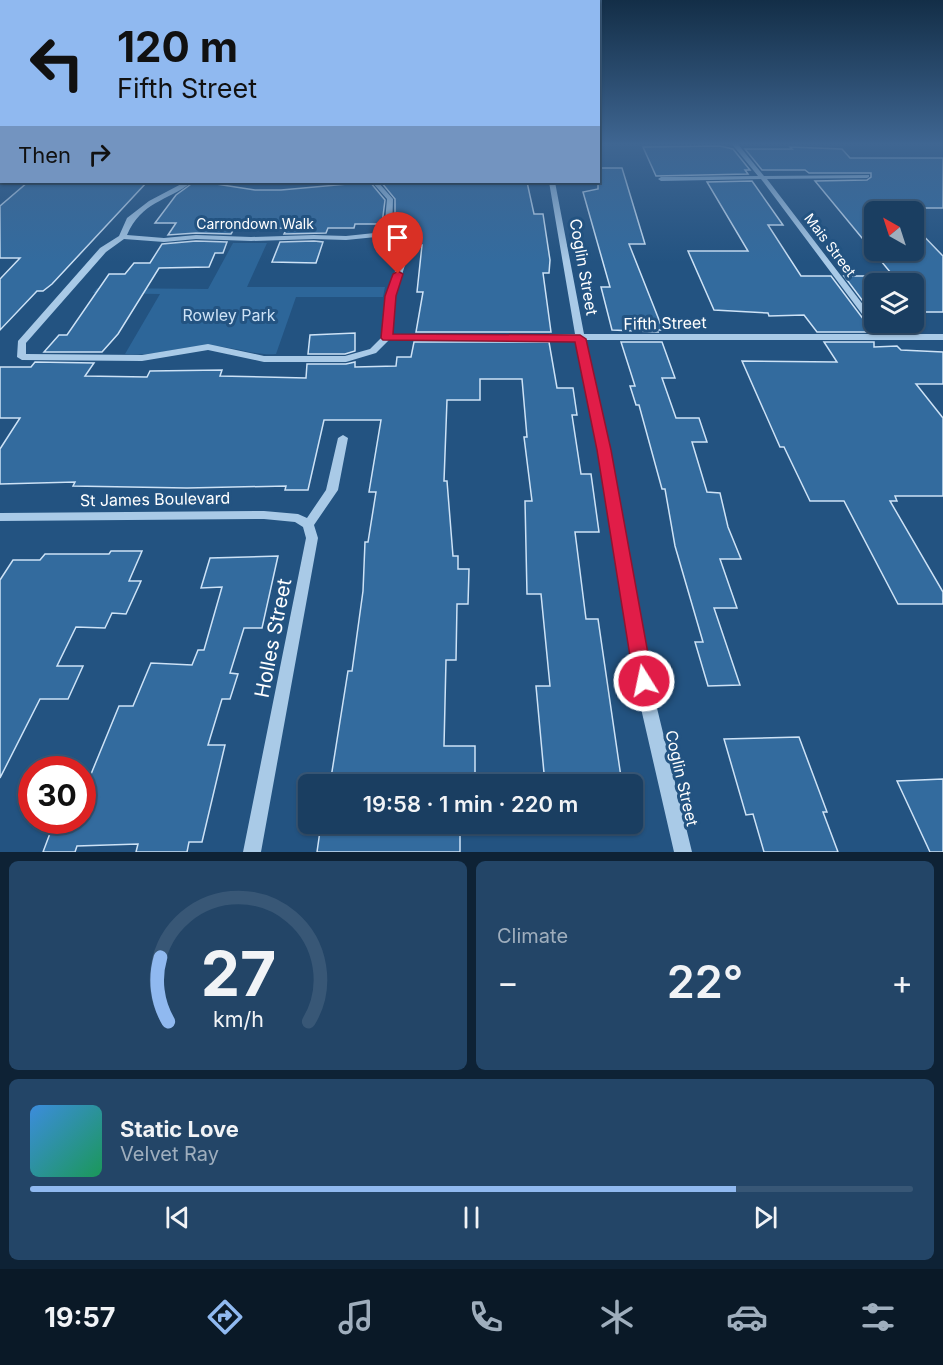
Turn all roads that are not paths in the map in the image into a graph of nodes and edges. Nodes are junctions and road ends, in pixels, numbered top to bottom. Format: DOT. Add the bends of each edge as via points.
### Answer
graph roads {
  1 [pos="187,183"];
  2 [pos="376,183"];
  3 [pos="552,183"];
  4 [pos="767,183"];
  5 [pos="388,234"];
  6 [pos="122,237"];
  7 [pos="882,335"];
  8 [pos="943,337"];
  9 [pos="387,338"];
  10 [pos="580,339"];
  11 [pos="343,438"];
  12 [pos="0,517"];
  13 [pos="308,525"];
  14 [pos="252,852"];
  15 [pos="683,852"];
  1 -- 6 [label="street" via="151,202 130,220"];
  2 -- 5 [label="street" via="390,199"];
  3 -- 10 [label="street, Coglin Street"];
  4 -- 7 [label="street, Mais Street"];
  5 -- 6 [label="street, Carrondown Walk" via="346,238"];
  5 -- 9 [label="street" via="403,259 391,296"];
  6 -- 9 [label="street" via="103,250 21,343 22,357 142,358 208,347 264,359 346,359 373,351"];
  7 -- 8 [label="street, Fifth Street"];
  7 -- 10 [label="street, Fifth Street"];
  9 -- 10 [label="street, Fifth Street"];
  10 -- 15 [label="street, Coglin Street" via="604,450 648,704"];
  11 -- 13 [label="street" via="332,490"];
  12 -- 13 [label="street, St James Boulevard" via="264,514 297,518"];
  13 -- 14 [label="street, Holles Street" via="312,538"];
}
